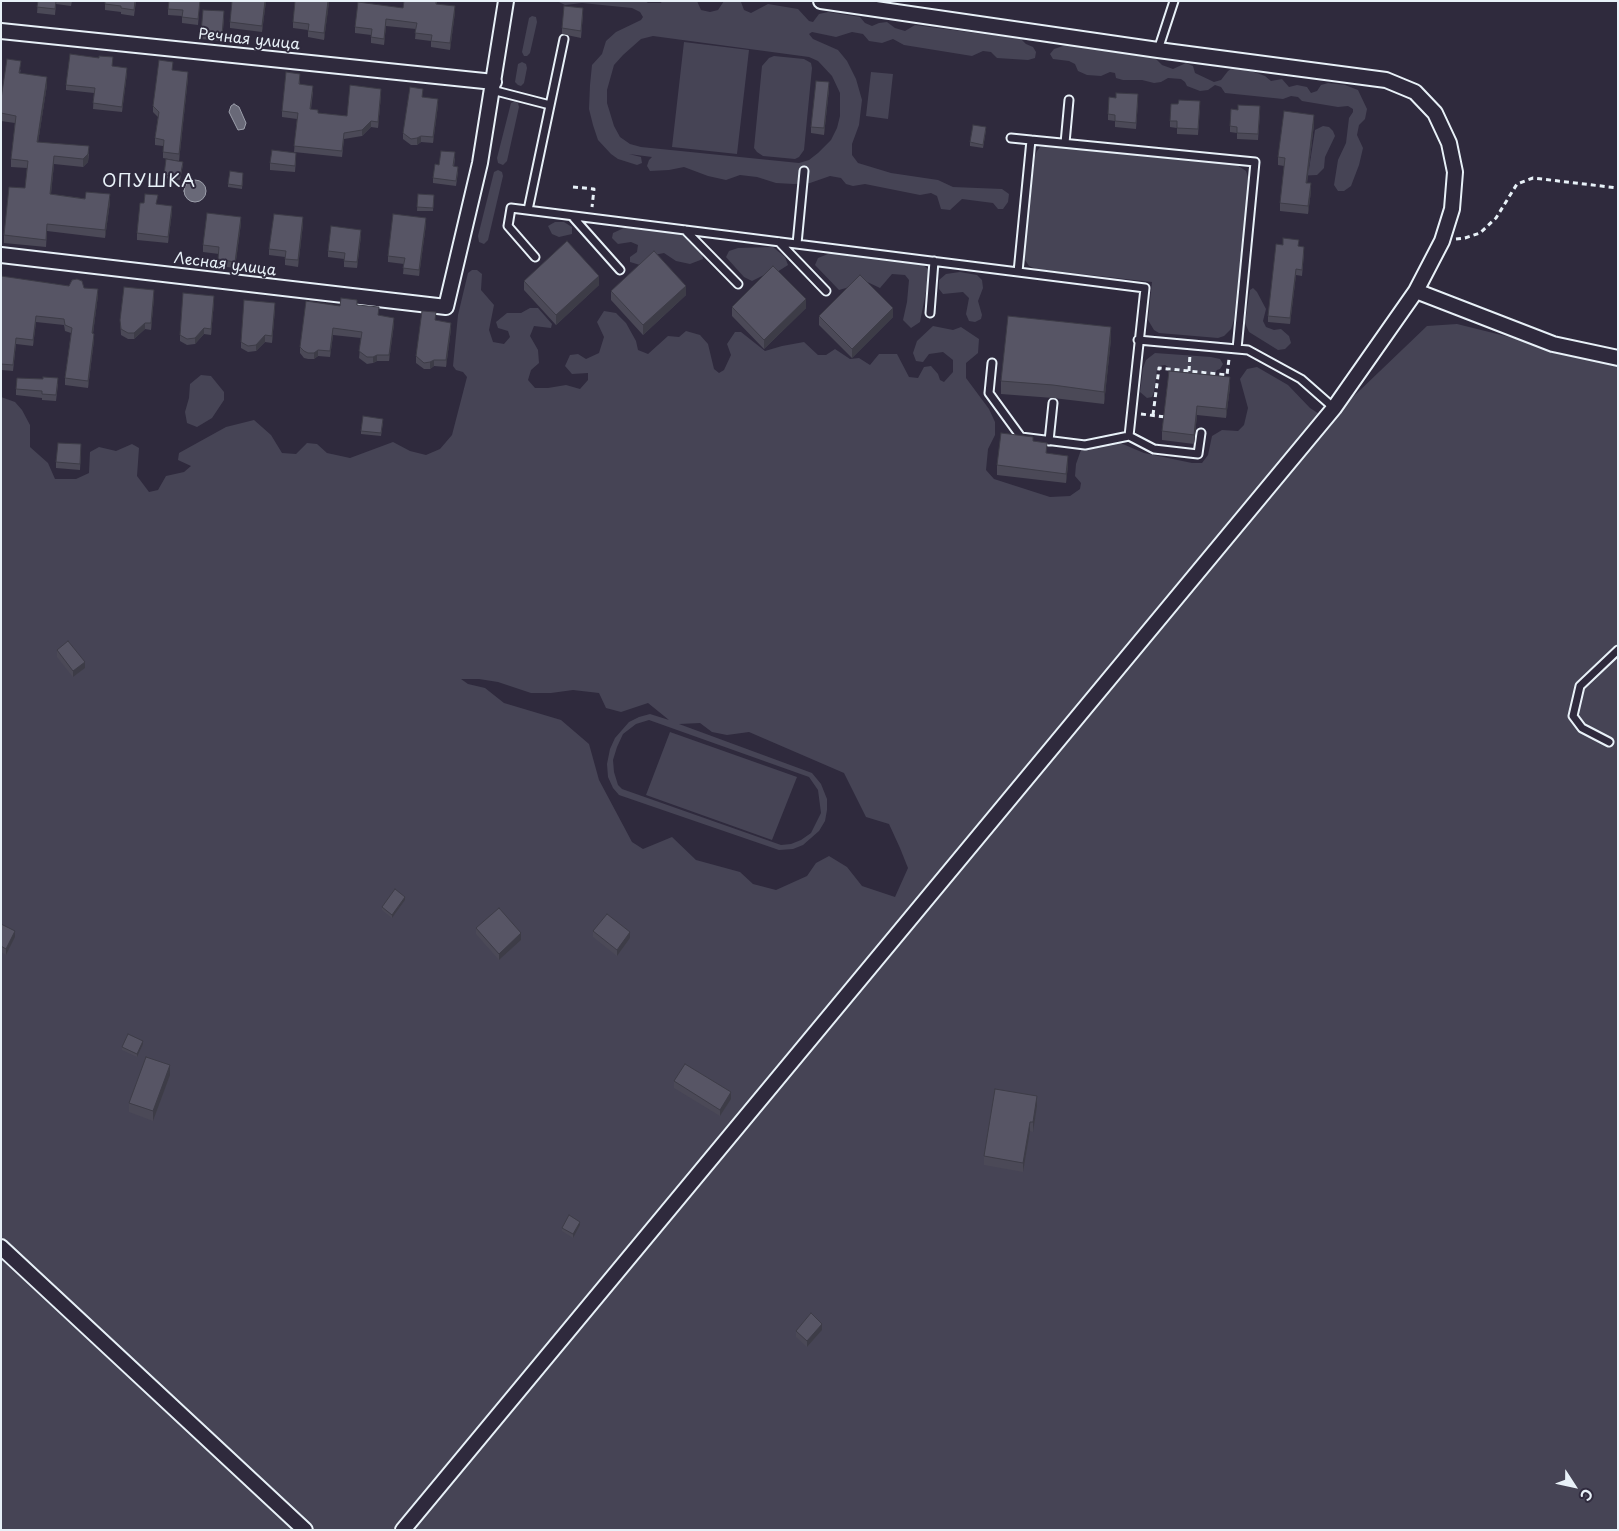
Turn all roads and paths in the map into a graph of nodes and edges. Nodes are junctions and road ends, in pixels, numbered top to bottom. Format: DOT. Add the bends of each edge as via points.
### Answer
graph roads {
  1 [pos="506,1"];
  2 [pos="821,1"];
  3 [pos="1174,1"];
  4 [pos="1,31"];
  5 [pos="564,39"];
  6 [pos="1158,50"];
  7 [pos="493,86"];
  8 [pos="1069,100"];
  9 [pos="550,105"];
  10 [pos="1011,138"];
  11 [pos="1031,140"];
  12 [pos="1065,143"];
  13 [pos="804,171"];
  14 [pos="573,187"];
  15 [pos="1618,188"];
  16 [pos="528,210"];
  17 [pos="572,216"];
  18 [pos="591,218"];
  19 [pos="685,230"];
  20 [pos="1442,241"];
  21 [pos="780,242"];
  22 [pos="797,244"];
  23 [pos="1,255"];
  24 [pos="535,257"];
  25 [pos="934,261"];
  26 [pos="620,270"];
  27 [pos="1018,272"];
  28 [pos="738,284"];
  29 [pos="826,291"];
  30 [pos="1416,291"];
  31 [pos="930,313"];
  32 [pos="1138,340"];
  33 [pos="1233,348"];
  34 [pos="1618,358"];
  35 [pos="992,363"];
  36 [pos="1053,403"];
  37 [pos="1334,408"];
  38 [pos="1131,413"];
  39 [pos="1154,416"];
  40 [pos="1165,417"];
  41 [pos="1201,433"];
  42 [pos="1128,436"];
  43 [pos="1049,441"];
  44 [pos="1618,650"];
  45 [pos="1609,742"];
  46 [pos="1,1247"];
  47 [pos="305,1530"];
  48 [pos="403,1530"];
  1 -- 7 [label="street"];
  2 -- 6 [label="street"];
  3 -- 6 [label="lane"];
  4 -- 7 [label="street, Речная улица"];
  5 -- 9 [label="lane"];
  6 -- 20 [label="street" via="1386,80 1415,92 1435,113 1449,143 1455,172 1452,209"];
  7 -- 9 [label="lane"];
  7 -- 23 [label="street, Лесная улица" via="480,163 446,307"];
  8 -- 12 [label="lane"];
  9 -- 16 [label="lane"];
  10 -- 11 [label="lane"];
  11 -- 12 [label="lane"];
  11 -- 27 [label="lane"];
  12 -- 33 [label="lane" via="1255,162"];
  13 -- 22 [label="lane"];
  14 -- 18 [label="path" via="594,189"];
  15 -- 20 [label="path" via="1533,178 1517,184 1496,218 1480,233"];
  16 -- 17 [label="lane"];
  16 -- 24 [label="lane" via="511,208 508,226"];
  17 -- 18 [label="lane"];
  17 -- 26 [label="lane"];
  18 -- 19 [label="lane"];
  19 -- 21 [label="lane"];
  19 -- 28 [label="lane"];
  20 -- 30 [label="street"];
  21 -- 22 [label="lane"];
  21 -- 29 [label="lane"];
  22 -- 25 [label="lane"];
  25 -- 27 [label="lane"];
  25 -- 31 [label="lane"];
  27 -- 32 [label="lane" via="1145,288"];
  30 -- 34 [label="street" via="1553,344"];
  30 -- 37 [label="street"];
  32 -- 33 [label="lane"];
  32 -- 38 [label="lane"];
  33 -- 37 [label="lane" via="1248,350 1301,379"];
  33 -- 39 [label="path" via="1227,374 1158,368"];
  35 -- 43 [label="lane" via="989,393 1021,437"];
  36 -- 43 [label="lane"];
  37 -- 48 [label="street"];
  38 -- 39 [label="path"];
  38 -- 42 [label="lane"];
  39 -- 40 [label="path"];
  41 -- 42 [label="lane" via="1198,454 1154,449"];
  42 -- 43 [label="lane" via="1085,445"];
  44 -- 45 [label="lane" via="1580,686 1573,716 1582,728"];
  46 -- 47 [label="street"];
}
